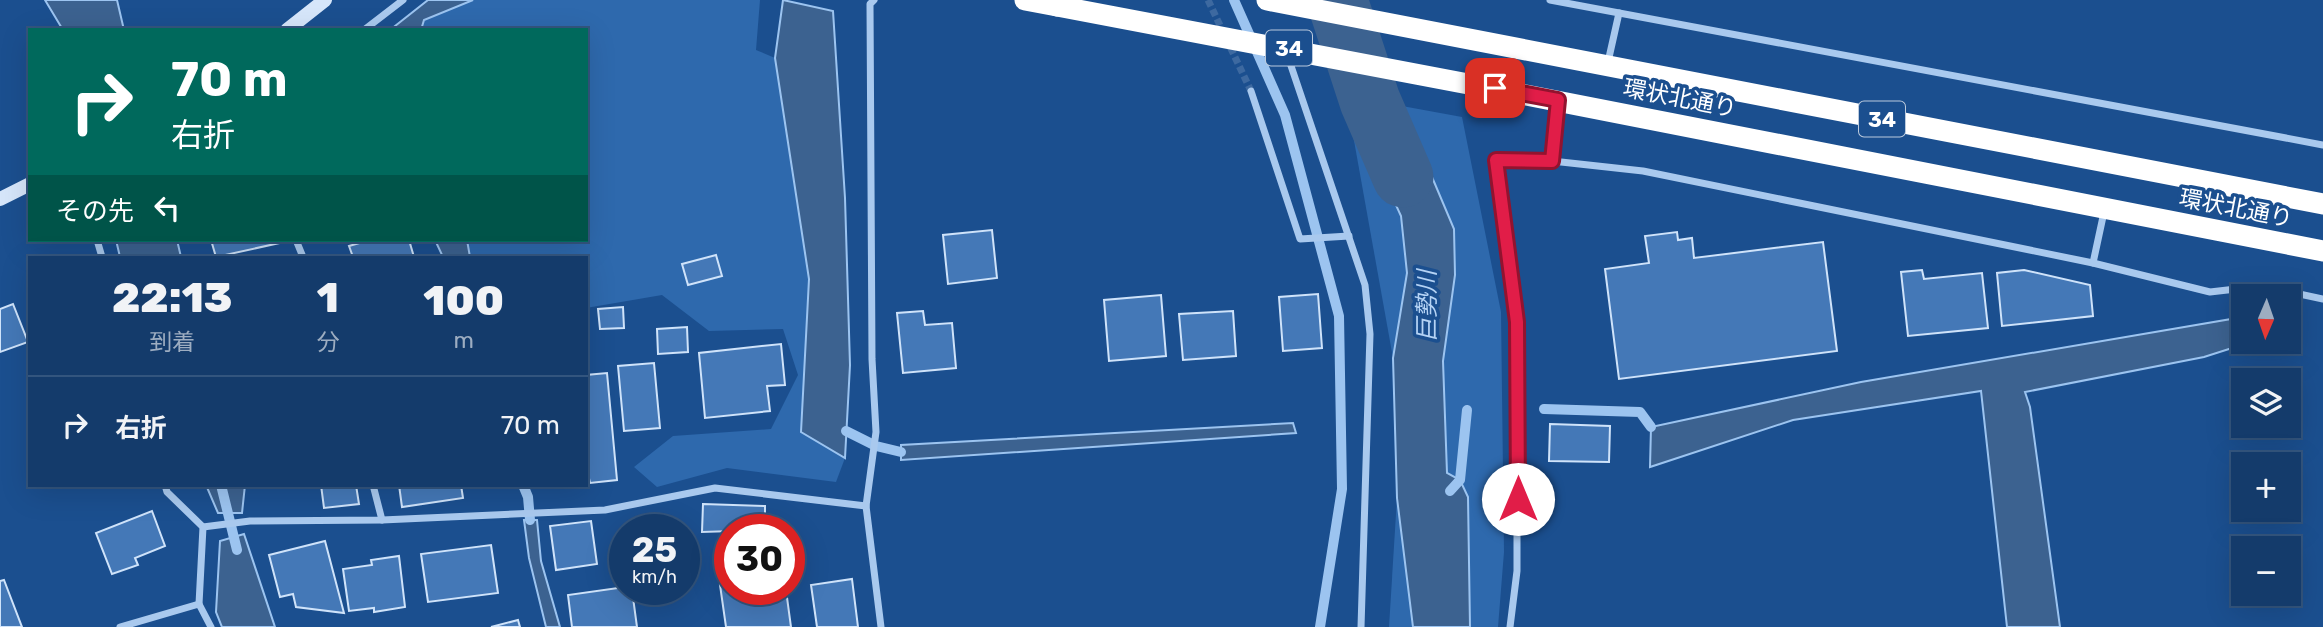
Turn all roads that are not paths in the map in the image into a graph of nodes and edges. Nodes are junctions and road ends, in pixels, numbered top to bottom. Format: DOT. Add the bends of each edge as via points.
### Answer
graph roads {
  1 [pos="325,0"];
  2 [pos="402,0"];
  3 [pos="874,0"];
  4 [pos="1026,0"];
  5 [pos="1267,0"];
  6 [pos="1550,0"];
  7 [pos="1619,13"];
  8 [pos="290,28"];
  9 [pos="367,28"];
  10 [pos="1285,47"];
  11 [pos="1607,66"];
  12 [pos="1251,91"];
  13 [pos="1558,100"];
  14 [pos="2323,145"];
  15 [pos="1552,161"];
  16 [pos="28,185"];
  17 [pos="0,199"];
  18 [pos="2323,204"];
  19 [pos="2105,209"];
  20 [pos="1349,236"];
  21 [pos="2323,251"];
  22 [pos="2093,262"];
  23 [pos="2323,299"];
  24 [pos="166,487"];
  25 [pos="374,487"];
  26 [pos="866,506"];
  27 [pos="382,520"];
  28 [pos="203,527"];
  29 [pos="199,604"];
  30 [pos="120,627"];
  31 [pos="211,627"];
  32 [pos="881,627"];
  33 [pos="1361,627"];
  34 [pos="1510,627"];
  1 -- 8 [label="street"];
  2 -- 9 [label="street"];
  3 -- 26 [label="street" via="870,4 870,169 876,432"];
  4 -- 10 [label="highway, 環状北通り / 34, bridge"];
  5 -- 11 [label="highway, 環状北通り / 34"];
  6 -- 7 [label="street"];
  7 -- 11 [label="street"];
  7 -- 14 [label="street"];
  10 -- 13 [label="highway, 環状北通り / 34, bridge"];
  10 -- 20 [label="street"];
  11 -- 18 [label="highway, 環状北通り / 34"];
  12 -- 20 [label="street" via="1300,239"];
  13 -- 15 [label="street"];
  13 -- 19 [label="highway, 環状北通り / 34"];
  15 -- 22 [label="street" via="1643,171"];
  15 -- 34 [label="street" via="1496,160 1517,322 1517,572"];
  16 -- 17 [label="street"];
  19 -- 21 [label="highway, 環状北通り / 34"];
  19 -- 22 [label="street"];
  20 -- 33 [label="street" via="1365,285 1370,334"];
  22 -- 23 [label="street" via="2210,292 2262,286"];
  24 -- 28 [label="street"];
  25 -- 27 [label="street"];
  26 -- 27 [label="street" via="715,488 605,510"];
  26 -- 32 [label="street"];
  27 -- 28 [label="street" via="250,521"];
  28 -- 29 [label="street"];
  29 -- 30 [label="street"];
  29 -- 31 [label="street"];
}
